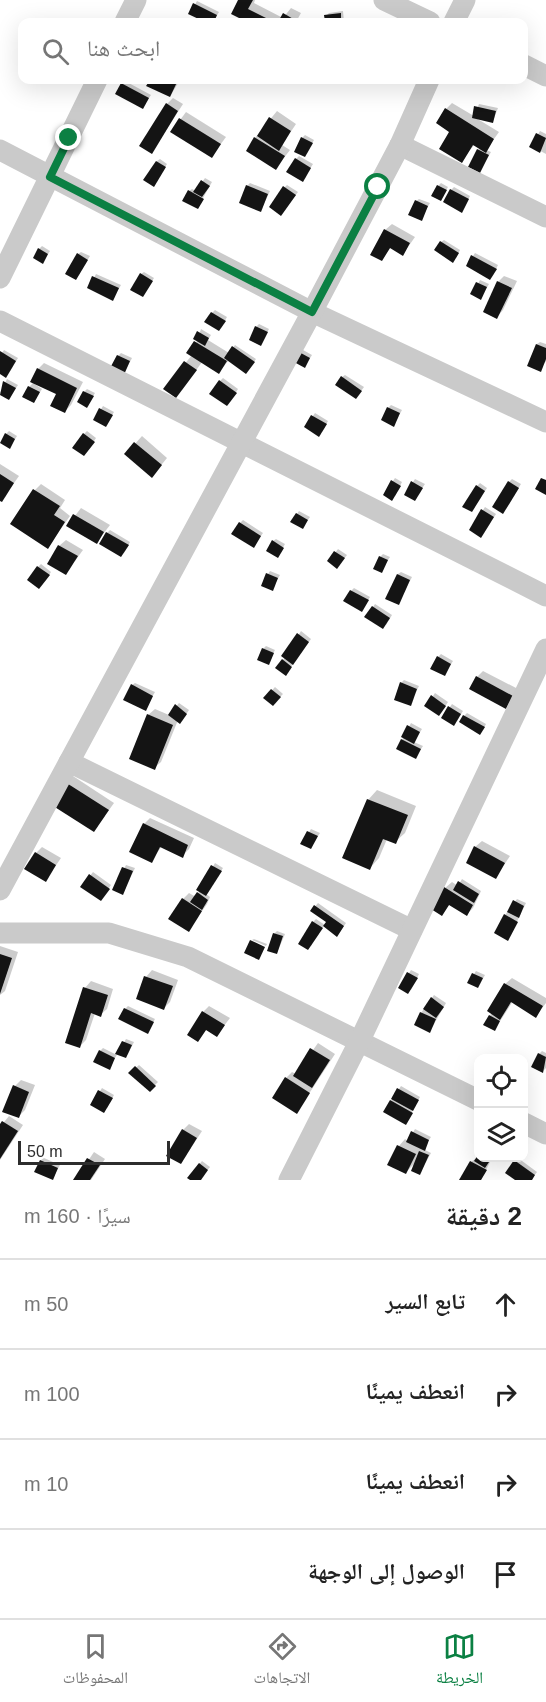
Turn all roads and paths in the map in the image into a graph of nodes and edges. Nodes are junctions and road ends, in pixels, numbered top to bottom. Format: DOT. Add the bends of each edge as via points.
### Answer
graph roads {
  1 [pos="136,0"];
  2 [pos="384,0"];
  3 [pos="465,0"];
  4 [pos="127,18"];
  5 [pos="422,18"];
  6 [pos="456,18"];
  7 [pos="528,67"];
  8 [pos="546,76"];
  9 [pos="95,84"];
  10 [pos="427,84"];
  11 [pos="400,145"];
  12 [pos="0,150"];
  13 [pos="50,177"];
  14 [pos="546,216"];
  15 [pos="0,278"];
  16 [pos="312,312"];
  17 [pos="0,321"];
  18 [pos="546,422"];
  19 [pos="242,442"];
  20 [pos="546,596"];
  21 [pos="546,649"];
  22 [pos="69,762"];
  23 [pos="0,890"];
  24 [pos="412,930"];
  25 [pos="0,933"];
  26 [pos="360,1040"];
  27 [pos="474,1098"];
  28 [pos="528,1125"];
  29 [pos="546,1134"];
  30 [pos="289,1180"];
  1 -- 4 [label="street"];
  2 -- 5 [label="street"];
  3 -- 6 [label="street"];
  7 -- 8 [label="street"];
  9 -- 13 [label="street"];
  10 -- 11 [label="street"];
  11 -- 14 [label="street"];
  11 -- 16 [label="street"];
  12 -- 13 [label="street"];
  13 -- 15 [label="street"];
  13 -- 16 [label="street"];
  16 -- 18 [label="street"];
  16 -- 19 [label="street"];
  17 -- 19 [label="street"];
  19 -- 20 [label="street"];
  19 -- 22 [label="street"];
  21 -- 24 [label="street"];
  22 -- 23 [label="street"];
  22 -- 24 [label="street"];
  24 -- 26 [label="street"];
  25 -- 26 [label="street" via="109,933 188,957"];
  26 -- 27 [label="street"];
  26 -- 30 [label="street"];
  28 -- 29 [label="street"];
}
